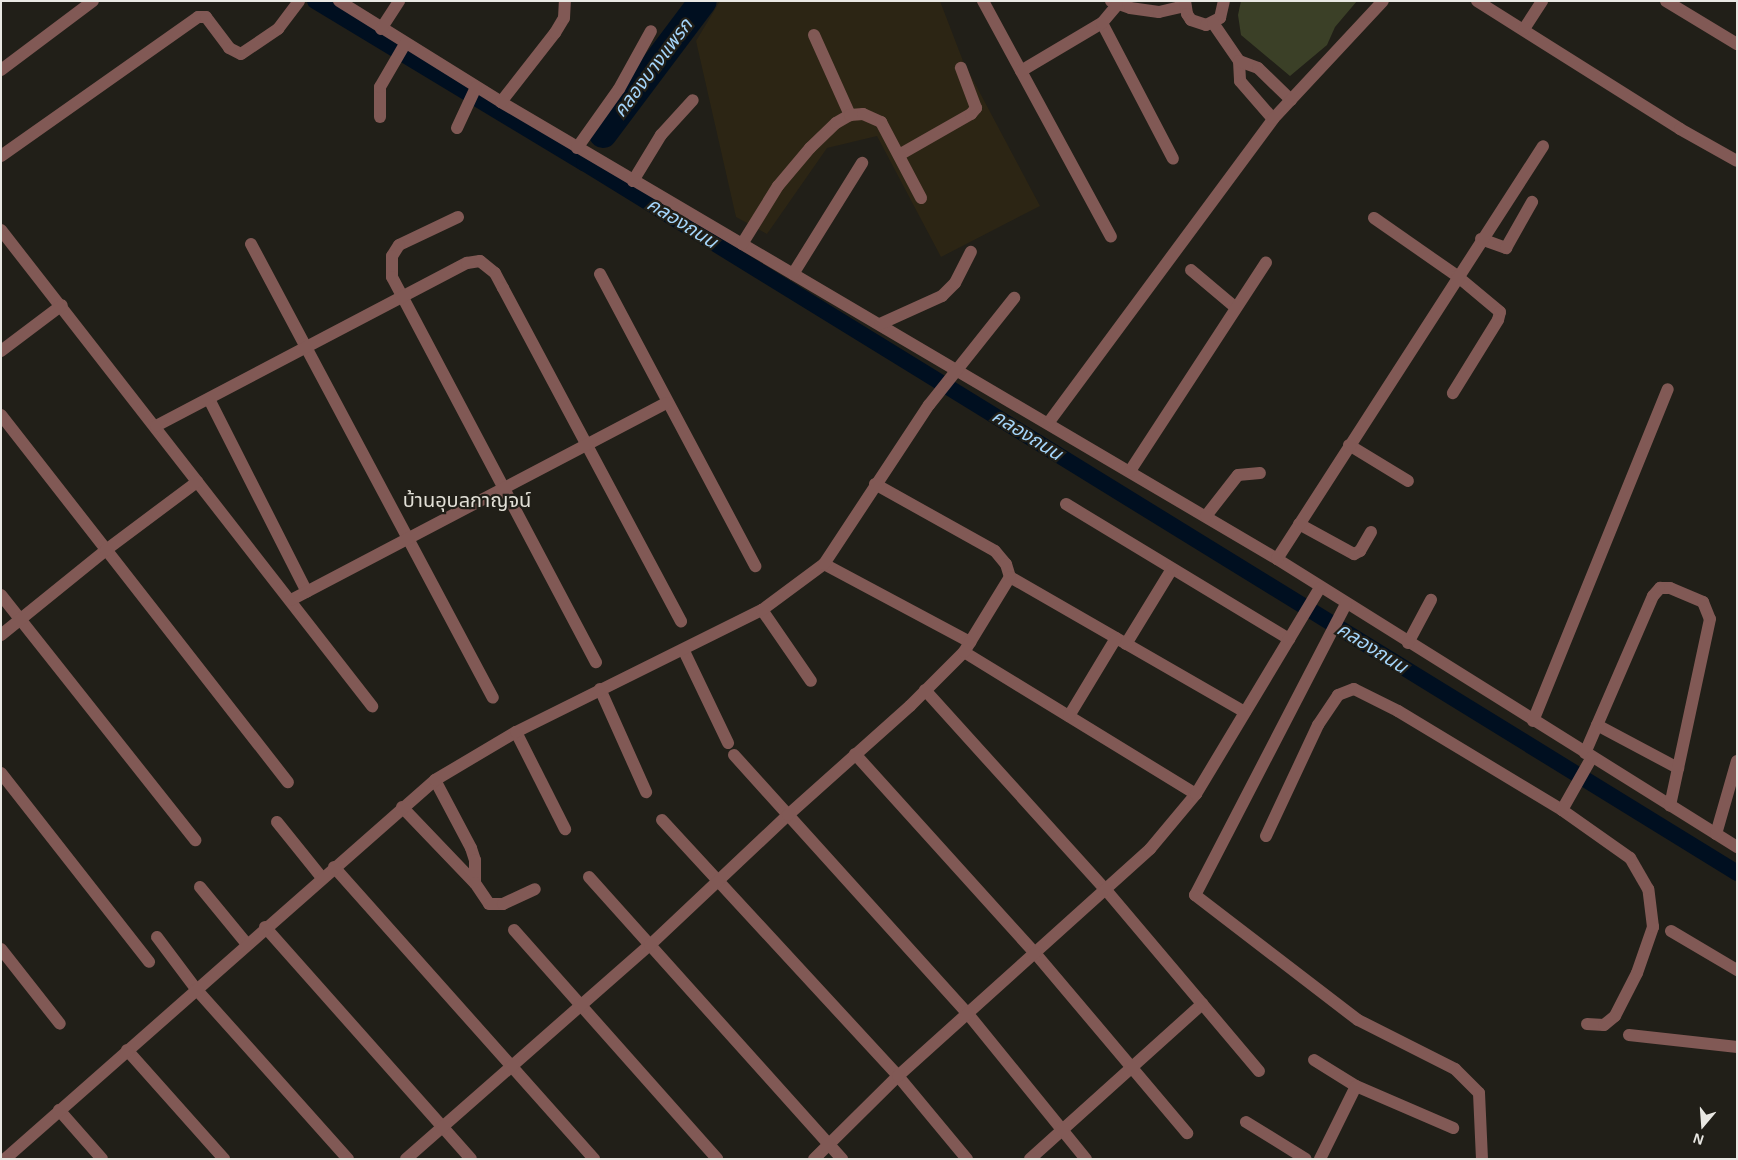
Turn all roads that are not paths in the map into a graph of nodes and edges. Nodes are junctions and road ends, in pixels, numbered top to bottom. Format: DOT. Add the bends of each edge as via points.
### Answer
graph roads {
  1 [pos="93,1"];
  2 [pos="299,1"];
  3 [pos="339,1"];
  4 [pos="400,1"];
  5 [pos="565,1"];
  6 [pos="983,1"];
  7 [pos="1224,1"];
  8 [pos="1383,1"];
  9 [pos="1477,1"];
  10 [pos="1542,1"];
  11 [pos="1666,1"];
  12 [pos="1114,3"];
  13 [pos="1185,4"];
  14 [pos="1102,23"];
  15 [pos="1214,23"];
  16 [pos="381,28"];
  17 [pos="1524,29"];
  18 [pos="652,31"];
  19 [pos="814,35"];
  20 [pos="1737,44"];
  21 [pos="403,47"];
  22 [pos="1239,61"];
  23 [pos="961,68"];
  24 [pos="1,70"];
  25 [pos="1021,71"];
  26 [pos="474,91"];
  27 [pos="693,100"];
  28 [pos="1290,100"];
  29 [pos="501,102"];
  30 [pos="850,115"];
  31 [pos="380,117"];
  32 [pos="1273,118"];
  33 [pos="457,128"];
  34 [pos="1543,146"];
  35 [pos="578,148"];
  36 [pos="899,155"];
  37 [pos="1,156"];
  38 [pos="1173,159"];
  39 [pos="1737,161"];
  40 [pos="862,163"];
  41 [pos="633,181"];
  42 [pos="921,198"];
  43 [pos="1532,202"];
  44 [pos="458,217"];
  45 [pos="1374,218"];
  46 [pos="1,230"];
  47 [pos="1111,237"];
  48 [pos="1481,239"];
  49 [pos="252,244"];
  50 [pos="742,244"];
  51 [pos="970,252"];
  52 [pos="1266,262"];
  53 [pos="1191,270"];
  54 [pos="600,274"];
  55 [pos="793,274"];
  56 [pos="1457,276"];
  57 [pos="1014,298"];
  58 [pos="403,299"];
  59 [pos="62,305"];
  60 [pos="1235,307"];
  61 [pos="880,324"];
  62 [pos="307,349"];
  63 [pos="1,351"];
  64 [pos="952,374"];
  65 [pos="1668,389"];
  66 [pos="1452,393"];
  67 [pos="209,399"];
  68 [pos="667,403"];
  69 [pos="1,415"];
  70 [pos="1049,422"];
  71 [pos="156,426"];
  72 [pos="586,445"];
  73 [pos="1350,445"];
  74 [pos="1130,471"];
  75 [pos="1260,473"];
  76 [pos="1408,481"];
  77 [pos="197,482"];
  78 [pos="875,484"];
  79 [pos="505,486"];
  80 [pos="1066,504"];
  81 [pos="1206,516"];
  82 [pos="1300,524"];
  83 [pos="1370,532"];
  84 [pos="408,540"];
  85 [pos="106,550"];
  86 [pos="1277,559"];
  87 [pos="824,564"];
  88 [pos="755,566"];
  89 [pos="1172,569"];
  90 [pos="1010,577"];
  91 [pos="307,592"];
  92 [pos="1317,593"];
  93 [pos="1,595"];
  94 [pos="291,600"];
  95 [pos="1431,600"];
  96 [pos="1345,605"];
  97 [pos="762,610"];
  98 [pos="20,620"];
  99 [pos="681,622"];
  100 [pos="1,635"];
  101 [pos="1291,635"];
  102 [pos="1121,641"];
  103 [pos="1408,643"];
  104 [pos="967,647"];
  105 [pos="684,651"];
  106 [pos="596,662"];
  107 [pos="811,681"];
  108 [pos="600,689"];
  109 [pos="925,690"];
  110 [pos="493,698"];
  111 [pos="372,706"];
  112 [pos="1245,712"];
  113 [pos="1069,716"];
  114 [pos="1533,720"];
  115 [pos="1597,725"];
  116 [pos="516,732"];
  117 [pos="728,743"];
  118 [pos="855,754"];
  119 [pos="734,755"];
  120 [pos="1588,755"];
  121 [pos="1737,761"];
  122 [pos="1678,768"];
  123 [pos="1,773"];
  124 [pos="435,780"];
  125 [pos="288,782"];
  126 [pos="646,792"];
  127 [pos="1196,794"];
  128 [pos="402,806"];
  129 [pos="1670,806"];
  130 [pos="1564,807"];
  131 [pos="788,815"];
  132 [pos="662,820"];
  133 [pos="277,822"];
  134 [pos="565,830"];
  135 [pos="1716,834"];
  136 [pos="1266,836"];
  137 [pos="195,840"];
  138 [pos="1737,847"];
  139 [pos="334,867"];
  140 [pos="589,877"];
  141 [pos="322,878"];
  142 [pos="718,881"];
  143 [pos="475,883"];
  144 [pos="200,887"];
  145 [pos="534,889"];
  146 [pos="1106,890"];
  147 [pos="265,927"];
  148 [pos="514,930"];
  149 [pos="1671,931"];
  150 [pos="157,937"];
  151 [pos="246,943"];
  152 [pos="650,945"];
  153 [pos="1,949"];
  154 [pos="1035,953"];
  155 [pos="149,962"];
  156 [pos="1737,970"];
  157 [pos="196,989"];
  158 [pos="1202,1004"];
  159 [pos="582,1005"];
  160 [pos="968,1014"];
  161 [pos="60,1024"];
  162 [pos="1587,1024"];
  163 [pos="1629,1035"];
  164 [pos="1737,1047"];
  165 [pos="127,1050"];
  166 [pos="1314,1060"];
  167 [pos="511,1065"];
  168 [pos="1131,1068"];
  169 [pos="1259,1071"];
  170 [pos="898,1076"];
  171 [pos="1356,1086"];
  172 [pos="59,1110"];
  173 [pos="1246,1122"];
  174 [pos="441,1125"];
  175 [pos="1064,1128"];
  176 [pos="1453,1128"];
  177 [pos="1187,1133"];
  178 [pos="830,1145"];
  179 [pos="5,1159"];
  180 [pos="102,1159"];
  181 [pos="224,1159"];
  182 [pos="348,1159"];
  183 [pos="406,1159"];
  184 [pos="471,1159"];
  185 [pos="594,1159"];
  186 [pos="717,1159"];
  187 [pos="814,1159"];
  188 [pos="842,1159"];
  189 [pos="967,1159"];
  190 [pos="1030,1159"];
  191 [pos="1086,1159"];
  192 [pos="1306,1159"];
  193 [pos="1320,1159"];
  194 [pos="1482,1159"];
  1 -- 24 [label="street"];
  2 -- 37 [label="street" via="289,16 263,41 241,54 229,48 206,17 198,17"];
  3 -- 16 [label="street"];
  4 -- 16 [label="street"];
  5 -- 29 [label="street" via="564,18 555,33"];
  6 -- 25 [label="street"];
  7 -- 15 [label="street" via="1224,12"];
  8 -- 28 [label="street"];
  9 -- 17 [label="street"];
  10 -- 17 [label="street"];
  11 -- 20 [label="street"];
  12 -- 13 [label="street" via="1159,12"];
  12 -- 14 [label="street"];
  13 -- 15 [label="street" via="1191,20 1198,24"];
  14 -- 25 [label="street"];
  14 -- 38 [label="street"];
  15 -- 22 [label="street"];
  16 -- 21 [label="street"];
  17 -- 39 [label="street" via="1680,129"];
  18 -- 35 [label="street" via="620,89"];
  19 -- 30 [label="street"];
  21 -- 26 [label="street"];
  21 -- 31 [label="street" via="380,87"];
  22 -- 28 [label="street" via="1258,68"];
  22 -- 32 [label="street" via="1240,81"];
  23 -- 36 [label="street" via="976,108 971,114"];
  25 -- 47 [label="street"];
  26 -- 29 [label="street"];
  26 -- 33 [label="street"];
  27 -- 41 [label="street" via="661,136"];
  28 -- 32 [label="street"];
  29 -- 35 [label="street"];
  30 -- 36 [label="street" via="864,114 881,122"];
  30 -- 50 [label="street" via="836,123 810,148 778,186"];
  32 -- 70 [label="street"];
  34 -- 48 [label="street"];
  35 -- 41 [label="street"];
  36 -- 42 [label="street"];
  40 -- 55 [label="street"];
  41 -- 50 [label="street"];
  43 -- 48 [label="street" via="1506,248"];
  44 -- 58 [label="street" via="416,235 400,245 392,256 392,277"];
  45 -- 56 [label="street"];
  46 -- 59 [label="street"];
  48 -- 56 [label="street"];
  49 -- 62 [label="street"];
  50 -- 55 [label="street"];
  51 -- 61 [label="street" via="955,283 942,296"];
  52 -- 60 [label="street"];
  53 -- 60 [label="street"];
  54 -- 68 [label="street"];
  55 -- 61 [label="street"];
  56 -- 66 [label="street" via="1500,312"];
  56 -- 73 [label="street"];
  57 -- 64 [label="street"];
  58 -- 62 [label="street"];
  58 -- 72 [label="street" via="467,263 480,261 488,265 504,288"];
  58 -- 79 [label="street"];
  59 -- 63 [label="street"];
  59 -- 71 [label="street"];
  60 -- 74 [label="street"];
  61 -- 64 [label="street"];
  62 -- 67 [label="street"];
  62 -- 84 [label="street"];
  64 -- 70 [label="street"];
  64 -- 78 [label="street"];
  65 -- 114 [label="street"];
  67 -- 71 [label="street"];
  67 -- 91 [label="street"];
  68 -- 72 [label="street"];
  68 -- 88 [label="street"];
  69 -- 85 [label="street"];
  70 -- 74 [label="street"];
  71 -- 77 [label="street"];
  72 -- 79 [label="street"];
  72 -- 99 [label="street"];
  73 -- 76 [label="street"];
  73 -- 82 [label="street"];
  74 -- 81 [label="street"];
  75 -- 81 [label="street" via="1238,475"];
  77 -- 85 [label="street"];
  77 -- 94 [label="street"];
  78 -- 87 [label="street"];
  78 -- 90 [label="street" via="995,551 1006,564"];
  79 -- 84 [label="street"];
  79 -- 106 [label="street"];
  80 -- 89 [label="street"];
  81 -- 86 [label="street"];
  82 -- 83 [label="street" via="1354,554 1360,551"];
  82 -- 86 [label="street"];
  84 -- 91 [label="street"];
  84 -- 110 [label="street"];
  85 -- 98 [label="street"];
  85 -- 125 [label="street"];
  86 -- 92 [label="street"];
  87 -- 97 [label="street"];
  87 -- 104 [label="street"];
  89 -- 101 [label="street"];
  89 -- 102 [label="street"];
  90 -- 102 [label="street"];
  90 -- 104 [label="street"];
  91 -- 94 [label="street"];
  92 -- 96 [label="street"];
  92 -- 101 [label="street"];
  93 -- 98 [label="street"];
  94 -- 111 [label="street"];
  95 -- 103 [label="street"];
  96 -- 103 [label="street"];
  96 -- 194 [label="street" via="1195,895 1358,1020 1455,1069 1479,1093"];
  97 -- 105 [label="street"];
  97 -- 107 [label="street"];
  98 -- 100 [label="street"];
  98 -- 137 [label="street"];
  101 -- 112 [label="street"];
  102 -- 112 [label="street"];
  102 -- 113 [label="street"];
  103 -- 114 [label="street"];
  104 -- 109 [label="street"];
  104 -- 113 [label="street"];
  105 -- 108 [label="street"];
  105 -- 117 [label="street"];
  108 -- 116 [label="street"];
  108 -- 126 [label="street"];
  109 -- 118 [label="street"];
  109 -- 146 [label="street"];
  112 -- 127 [label="street"];
  113 -- 127 [label="street"];
  114 -- 120 [label="street"];
  115 -- 120 [label="street"];
  115 -- 122 [label="street"];
  115 -- 122 [label="street" via="1653,596 1660,588 1670,588 1703,602 1710,619"];
  116 -- 124 [label="street"];
  116 -- 134 [label="street"];
  118 -- 131 [label="street"];
  118 -- 154 [label="street"];
  119 -- 131 [label="street"];
  120 -- 129 [label="street"];
  120 -- 130 [label="street" via="1584,771"];
  121 -- 135 [label="street"];
  122 -- 129 [label="street"];
  123 -- 155 [label="street"];
  124 -- 128 [label="street"];
  124 -- 143 [label="street" via="471,848 475,860"];
  127 -- 146 [label="street" via="1150,849"];
  128 -- 139 [label="street"];
  128 -- 143 [label="street"];
  129 -- 135 [label="street"];
  130 -- 136 [label="street" via="1354,689 1338,695 1318,725"];
  130 -- 162 [label="street" via="1630,858 1648,889 1653,921 1649,942 1615,1016 1604,1025"];
  131 -- 142 [label="street"];
  131 -- 160 [label="street"];
  132 -- 142 [label="street"];
  133 -- 141 [label="street"];
  135 -- 138 [label="street"];
  139 -- 141 [label="street"];
  139 -- 167 [label="street"];
  140 -- 152 [label="street"];
  141 -- 147 [label="street"];
  142 -- 152 [label="street"];
  142 -- 170 [label="street"];
  143 -- 145 [label="street" via="489,904 495,905"];
  144 -- 151 [label="street"];
  146 -- 154 [label="street"];
  146 -- 158 [label="street"];
  147 -- 151 [label="street"];
  147 -- 174 [label="street"];
  148 -- 159 [label="street"];
  149 -- 156 [label="street"];
  150 -- 157 [label="street"];
  151 -- 157 [label="street"];
  152 -- 159 [label="street"];
  152 -- 178 [label="street"];
  153 -- 161 [label="street"];
  154 -- 160 [label="street"];
  154 -- 168 [label="street"];
  157 -- 165 [label="street"];
  157 -- 182 [label="street"];
  158 -- 168 [label="street"];
  158 -- 169 [label="street"];
  159 -- 167 [label="street"];
  159 -- 186 [label="street"];
  160 -- 170 [label="street"];
  160 -- 175 [label="street"];
  163 -- 164 [label="street"];
  165 -- 172 [label="street"];
  165 -- 181 [label="street"];
  166 -- 171 [label="street"];
  167 -- 174 [label="street"];
  167 -- 185 [label="street"];
  168 -- 175 [label="street"];
  168 -- 177 [label="street"];
  170 -- 178 [label="street"];
  170 -- 189 [label="street"];
  171 -- 176 [label="street"];
  171 -- 193 [label="street"];
  172 -- 179 [label="street"];
  172 -- 180 [label="street"];
  173 -- 192 [label="street"];
  174 -- 183 [label="street"];
  174 -- 184 [label="street"];
  175 -- 190 [label="street"];
  175 -- 191 [label="street"];
  178 -- 187 [label="street"];
  178 -- 188 [label="street"];
}
